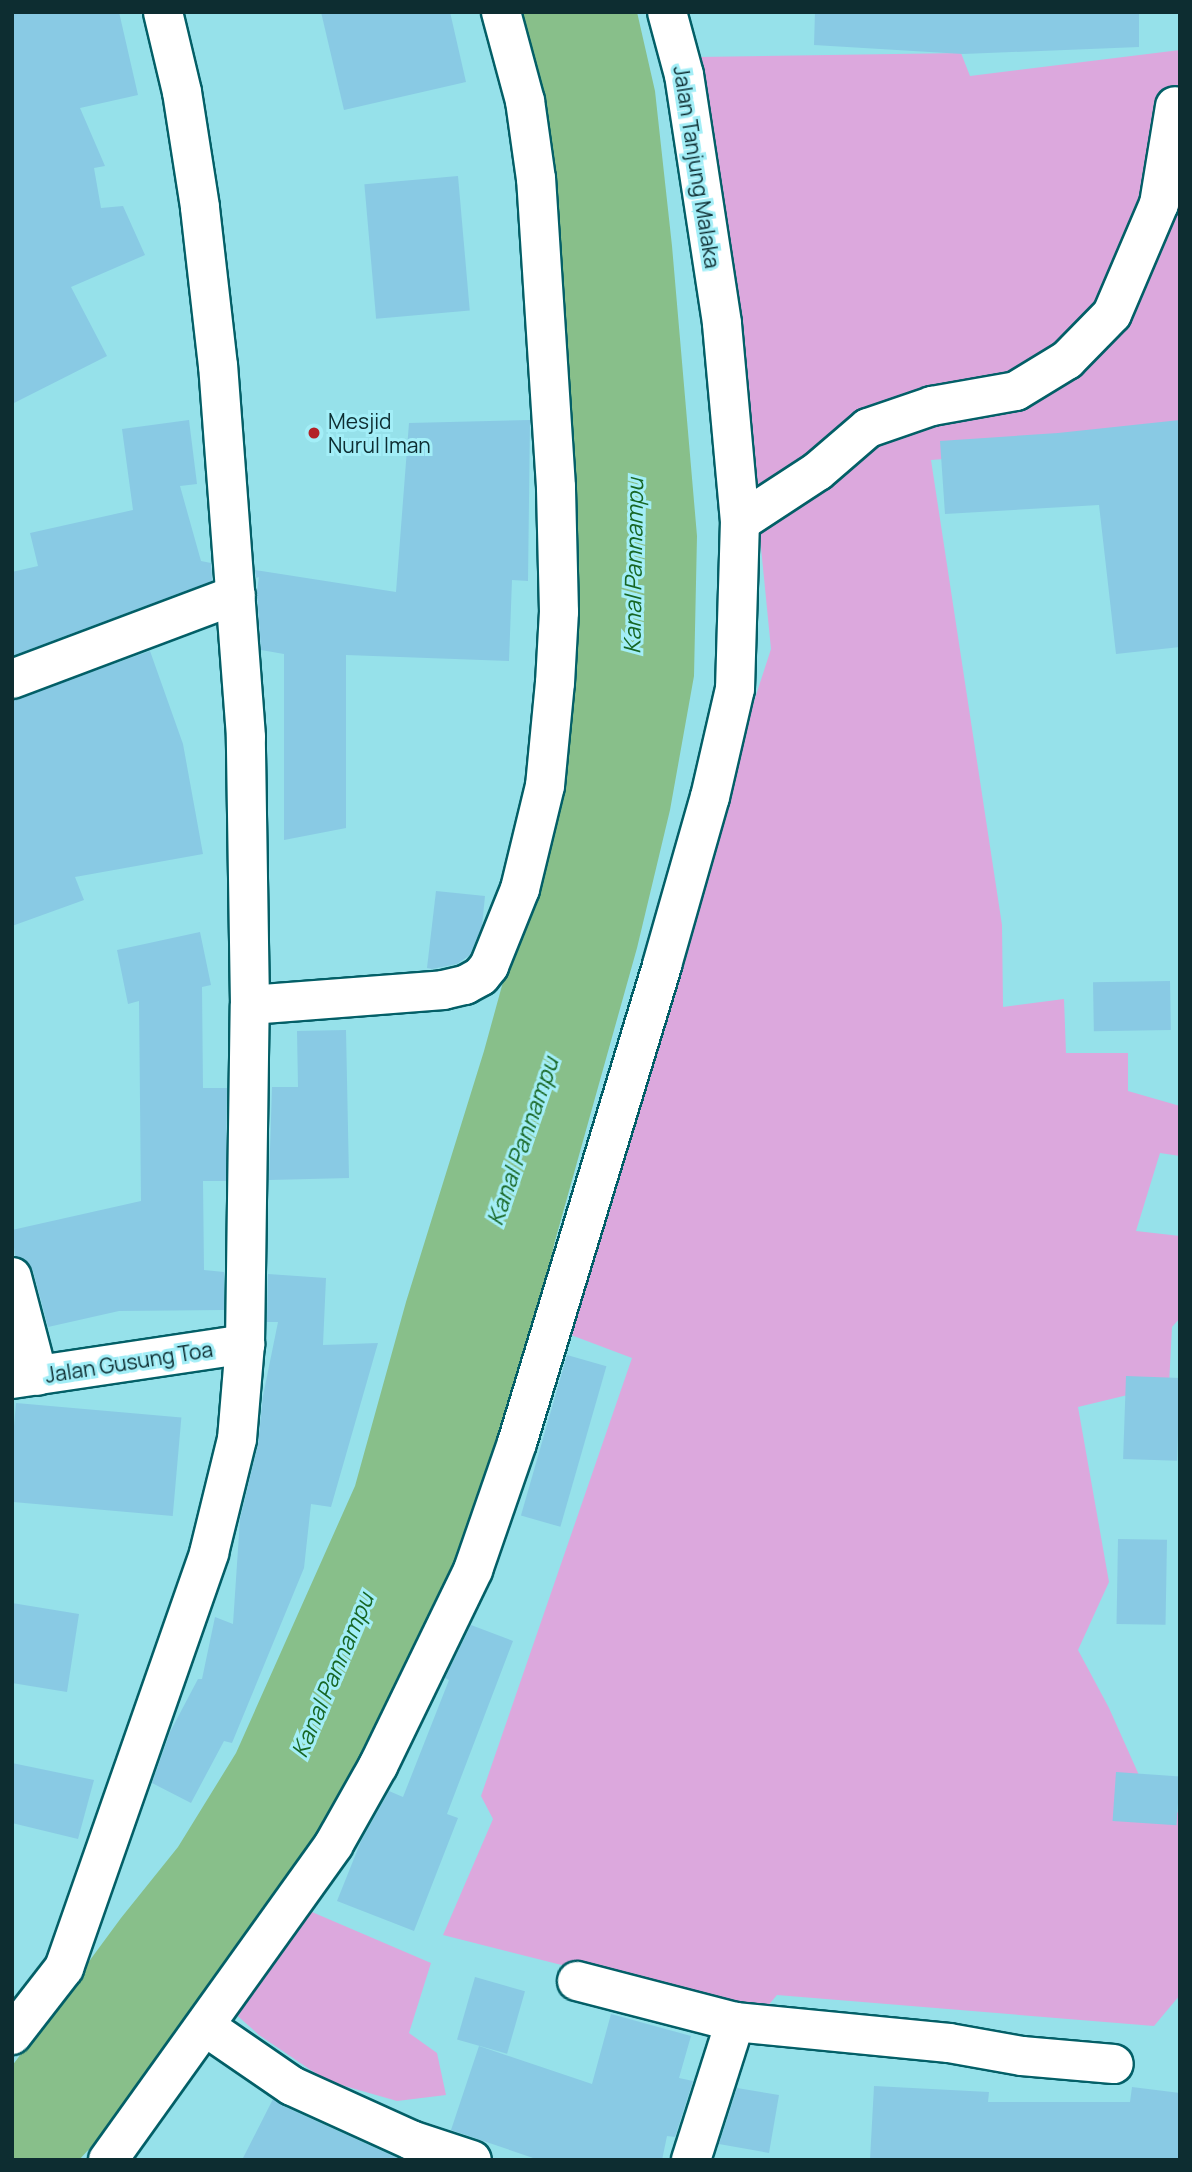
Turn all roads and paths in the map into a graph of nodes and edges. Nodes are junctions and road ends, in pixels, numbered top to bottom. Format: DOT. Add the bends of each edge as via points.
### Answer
graph roads {
  1 [pos="163,12"];
  2 [pos="501,12"];
  3 [pos="667,12"];
  4 [pos="1175,106"];
  5 [pos="740,522"];
  6 [pos="236,595"];
  7 [pos="12,679"];
  8 [pos="250,1005"];
  9 [pos="12,1276"];
  10 [pos="246,1344"];
  11 [pos="25,1377"];
  12 [pos="577,1981"];
  13 [pos="736,2022"];
  14 [pos="206,2027"];
  15 [pos="12,2035"];
  16 [pos="1114,2064"];
  17 [pos="108,2160"];
  18 [pos="472,2160"];
  19 [pos="691,2160"];
  1 -- 6 [label="street" via="182,92 200,207"];
  2 -- 8 [label="street" via="525,101 536,179 557,500 559,612 549,748 545,786 520,889 489,966 465,985"];
  3 -- 5 [label="street, Jalan Tanjung Malaka" via="684,75 722,323"];
  4 -- 5 [label="street" via="1159,204 1112,314 1067,360 1016,391 932,406 868,428 818,471"];
  5 -- 14 [label="street, Jalan Tanjung Malaka" via="735,689 710,797 517,1443 473,1570 378,1766 334,1844"];
  6 -- 7 [label="street"];
  6 -- 8 [label="street" via="246,737"];
  8 -- 10 [label="street"];
  9 -- 11 [label="street"];
  10 -- 11 [label="street, Jalan Gusung Toa"];
  10 -- 15 [label="street" via="237,1439 209,1553 64,1968"];
  12 -- 13 [label="street"];
  13 -- 16 [label="street"];
  13 -- 19 [label="street"];
  14 -- 17 [label="street, Jalan Tanjung Malaka"];
  14 -- 18 [label="street" via="292,2086 411,2140"];
}
